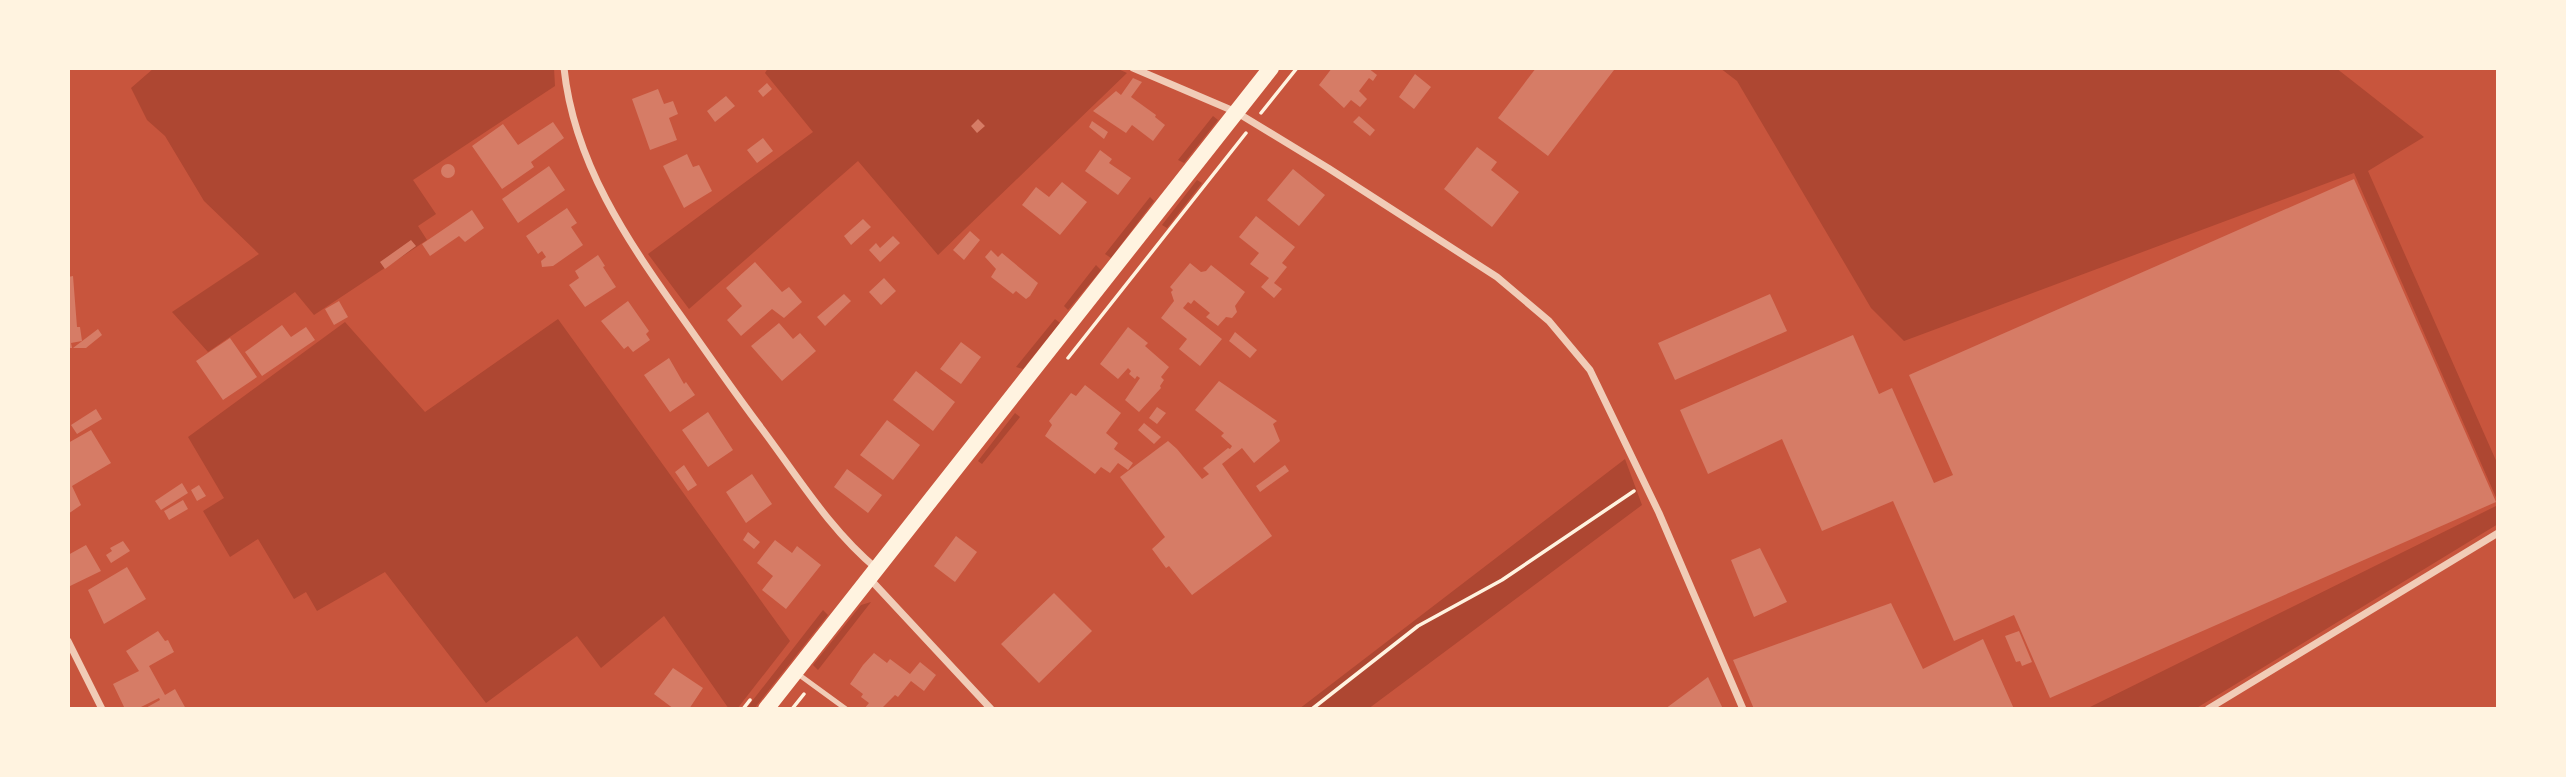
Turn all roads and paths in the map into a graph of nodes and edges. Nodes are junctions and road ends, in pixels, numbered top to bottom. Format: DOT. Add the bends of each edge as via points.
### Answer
graph roads {
  1 [pos="564,68"];
  2 [pos="1133,68"];
  3 [pos="1271,68"];
  4 [pos="1236,112"];
  5 [pos="1645,484"];
  6 [pos="2498,533"];
  7 [pos="873,573"];
  8 [pos="68,641"];
  9 [pos="795,672"];
  10 [pos="102,709"];
  11 [pos="766,709"];
  12 [pos="846,709"];
  13 [pos="991,709"];
  14 [pos="1312,709"];
  15 [pos="1743,709"];
  16 [pos="2208,709"];
  1 -- 7 [label="street" via="586,159 614,217 739,399"];
  2 -- 4 [label="street"];
  3 -- 4 [label="main road"];
  4 -- 5 [label="street" via="1497,277 1549,321 1590,370"];
  4 -- 7 [label="main road"];
  5 -- 14 [label="path" via="1502,580 1418,626"];
  5 -- 15 [label="street"];
  6 -- 16 [label="street"];
  7 -- 9 [label="main road"];
  7 -- 13 [label="street"];
  8 -- 10 [label="street"];
  9 -- 11 [label="main road"];
  9 -- 12 [label="lane"];
}
